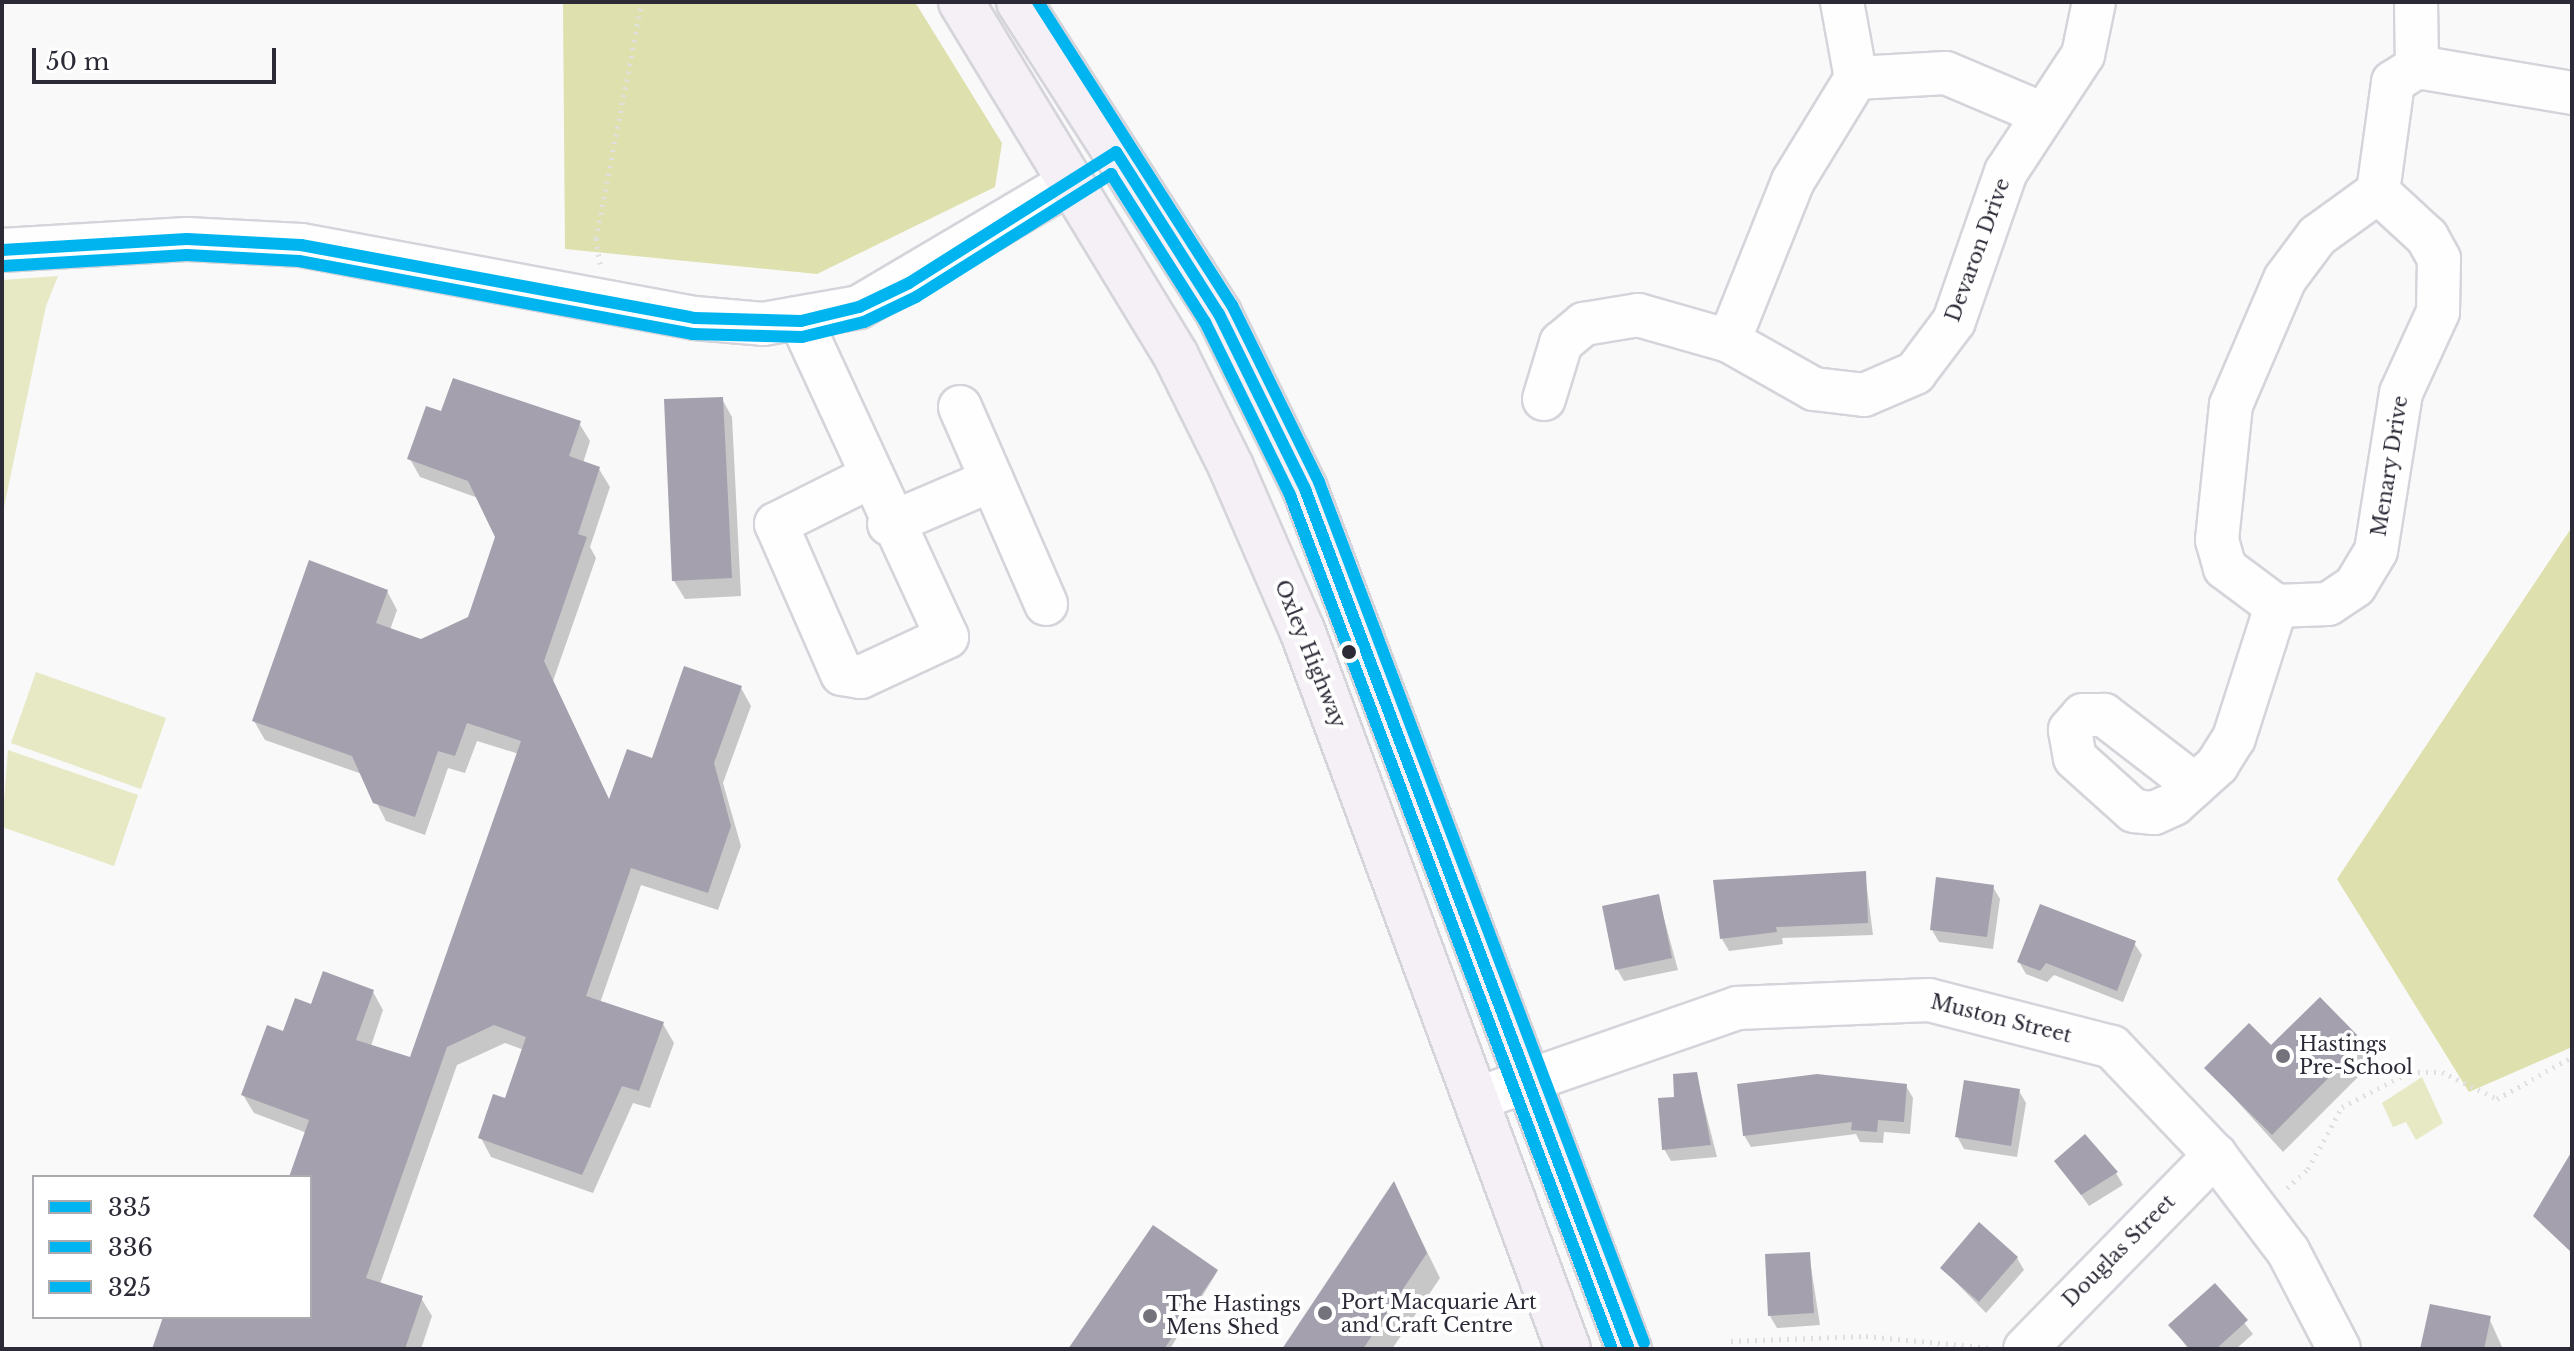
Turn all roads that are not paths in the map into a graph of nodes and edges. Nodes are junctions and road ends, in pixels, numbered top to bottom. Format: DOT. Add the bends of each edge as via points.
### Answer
graph roads {
  1 [pos="961,2"];
  2 [pos="1019,2"];
  3 [pos="1842,2"];
  4 [pos="2094,2"];
  5 [pos="2416,2"];
  6 [pos="2417,67"];
  7 [pos="1856,78"];
  8 [pos="2572,93"];
  9 [pos="2043,114"];
  10 [pos="1116,152"];
  11 [pos="1072,181"];
  12 [pos="2378,192"];
  13 [pos="2,250"];
  14 [pos="801,321"];
  15 [pos="1729,341"];
  16 [pos="1544,399"];
  17 [pos="960,407"];
  18 [pos="868,478"];
  19 [pos="992,480"];
  20 [pos="889,524"];
  21 [pos="1046,604"];
  22 [pos="2276,606"];
  23 [pos="2195,785"];
  24 [pos="1533,1078"];
  25 [pos="1476,1099"];
  26 [pos="2215,1155"];
  27 [pos="1568,1349"];
  28 [pos="1629,1349"];
  29 [pos="2025,1349"];
  30 [pos="2339,1349"];
  1 -- 11 [label="main road, Oxley Highway"];
  2 -- 10 [label="main road"];
  3 -- 7 [label="street"];
  4 -- 9 [label="street, Devaron Drive" via="2083,55"];
  5 -- 6 [label="street"];
  6 -- 8 [label="street"];
  6 -- 12 [label="street" via="2393,82"];
  7 -- 9 [label="street" via="1946,73"];
  7 -- 15 [label="street" via="1793,181"];
  9 -- 15 [label="street, Devaron Drive" via="2006,172 1954,321 1915,373 1893,386 1844,396 1786,378"];
  10 -- 11 [label="main road"];
  10 -- 24 [label="main road" via="1219,314 1305,489"];
  11 -- 14 [label="street" via="909,283 859,307"];
  11 -- 25 [label="main road, Oxley Highway" via="1176,356 1237,481 1307,643"];
  12 -- 22 [label="street" via="2317,236 2285,279 2231,405 2217,540 2225,568"];
  12 -- 22 [label="street, Menary Drive" via="2427,237 2439,259 2438,312 2401,393 2376,551 2355,586 2328,604"];
  13 -- 14 [label="street" via="228,239 369,254 695,318"];
  14 -- 18 [label="street"];
  15 -- 16 [label="street, Devaron Drive" via="1638,315 1584,324 1561,343"];
  17 -- 19 [label="street"];
  18 -- 20 [label="street"];
  18 -- 20 [label="street" via="776,524 842,674 861,677 947,637"];
  19 -- 20 [label="street"];
  19 -- 21 [label="street"];
  22 -- 23 [label="street" via="2234,738"];
  24 -- 25 [label="street, Muston Street"];
  24 -- 26 [label="street, Muston Street" via="1737,1008 1929,1000 2112,1047"];
  24 -- 28 [label="main road"];
  25 -- 27 [label="main road, Oxley Highway"];
  26 -- 29 [label="street, Douglas Street"];
  26 -- 30 [label="street, Muston Street" via="2288,1251"];
}
